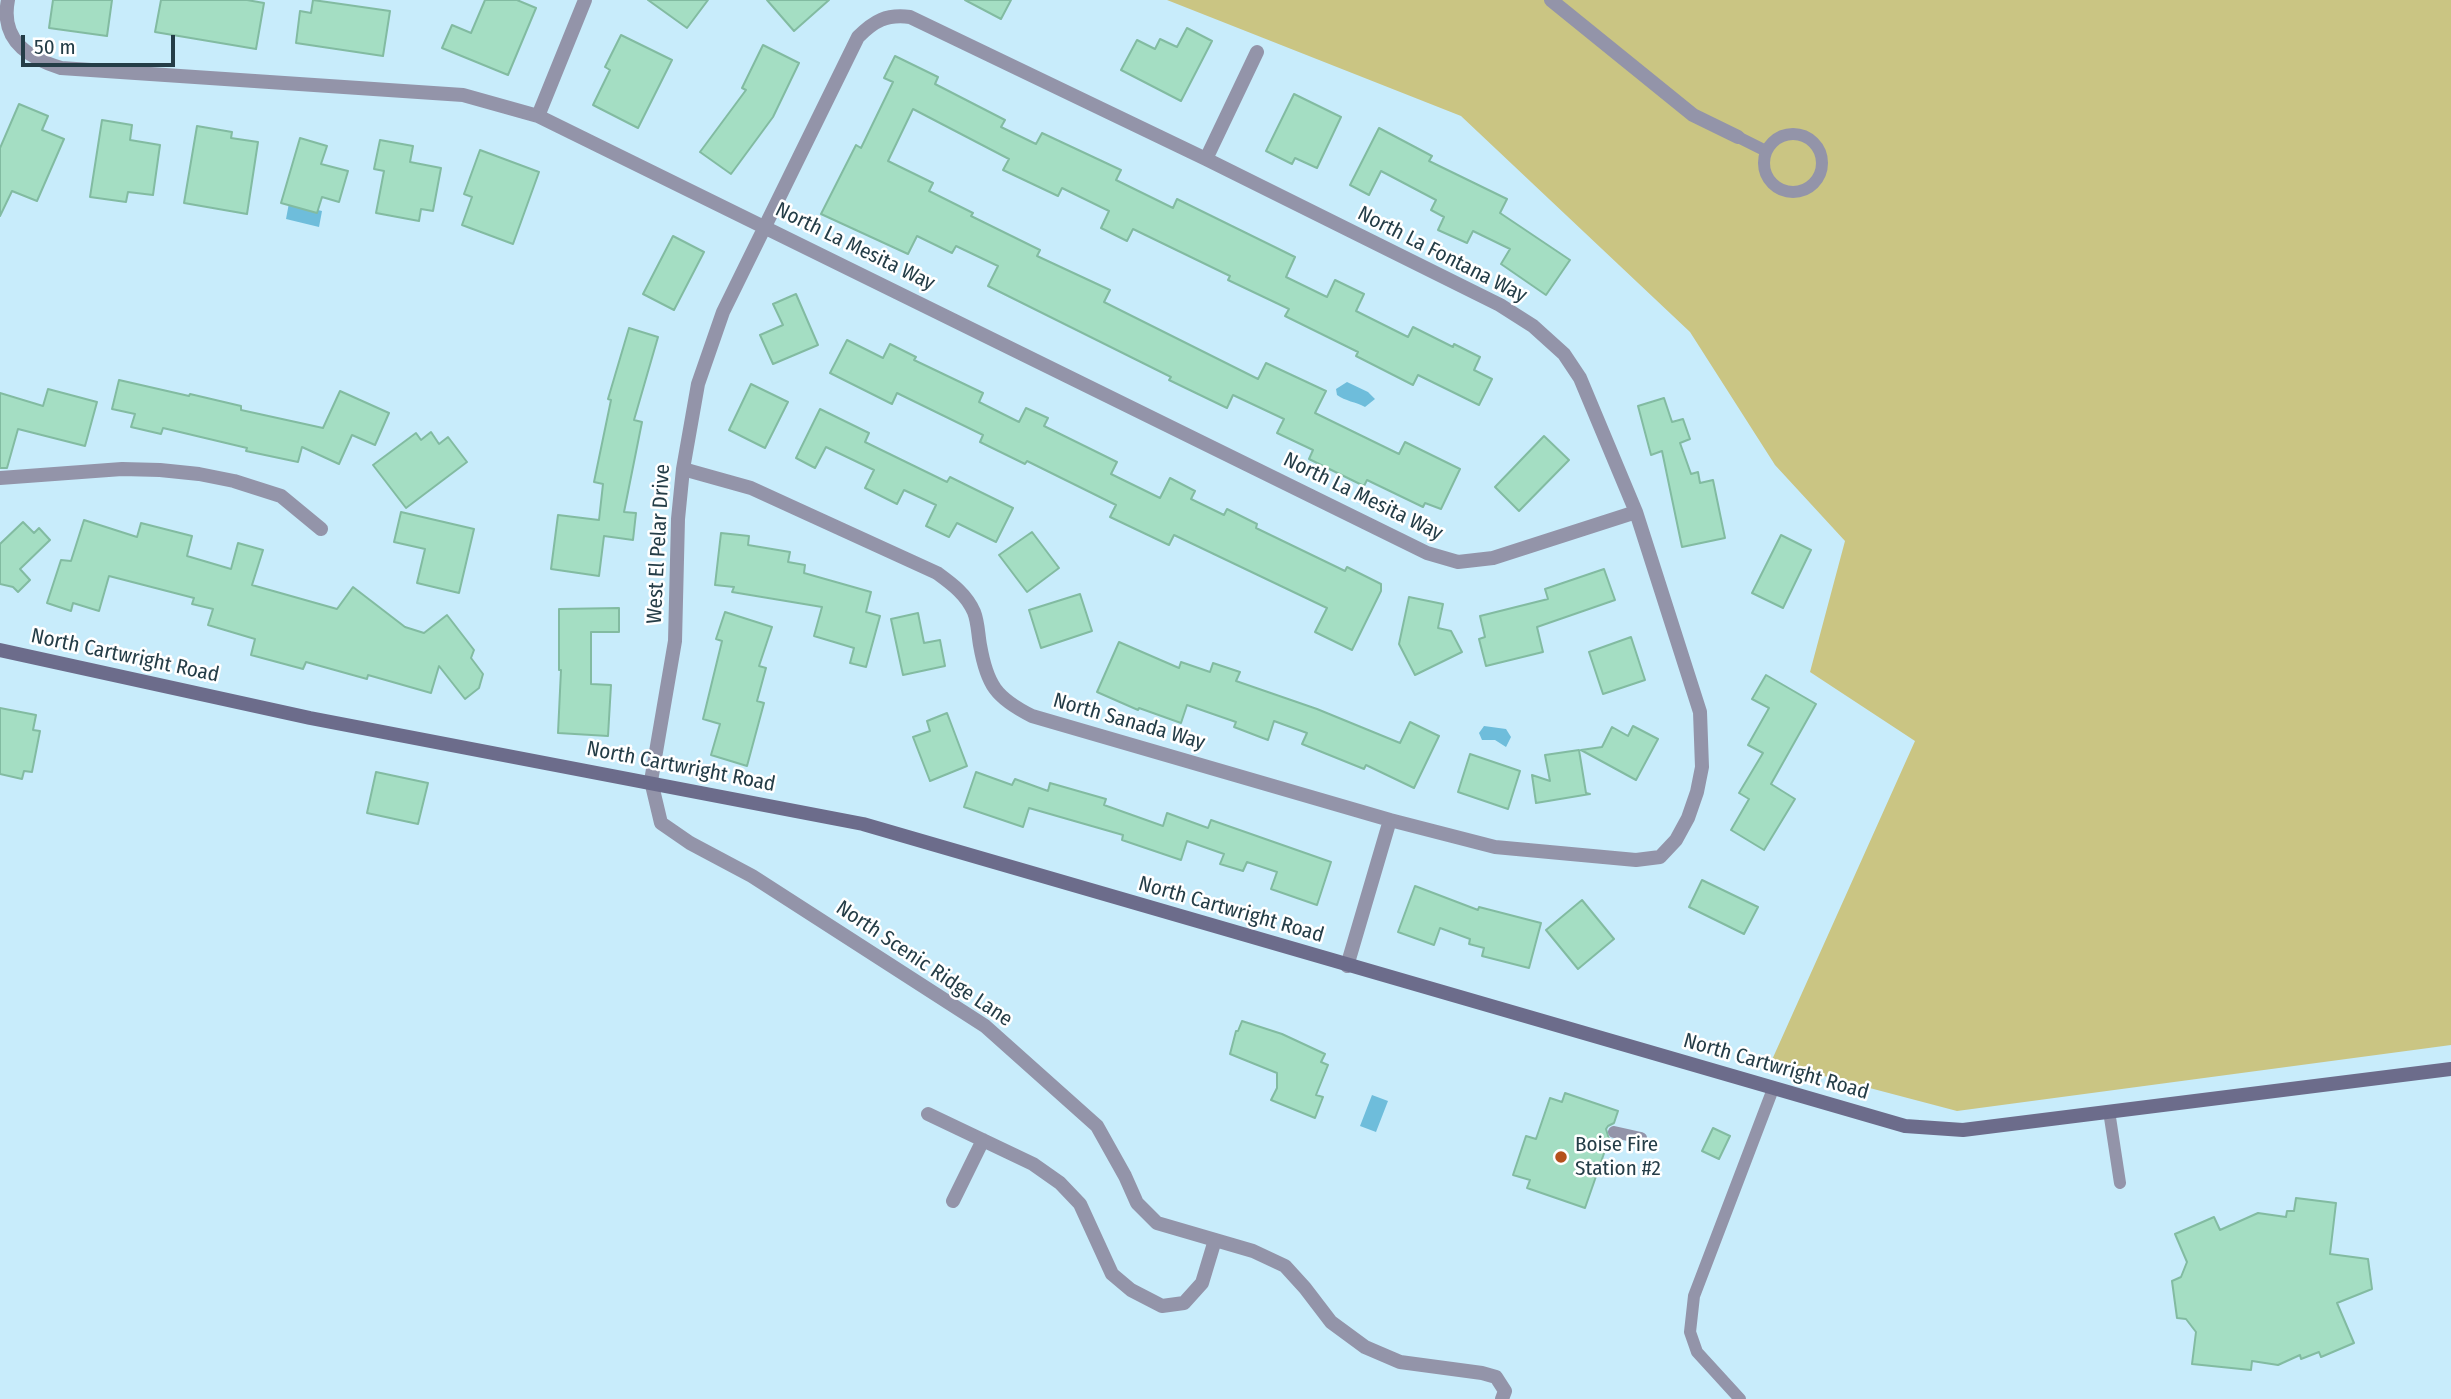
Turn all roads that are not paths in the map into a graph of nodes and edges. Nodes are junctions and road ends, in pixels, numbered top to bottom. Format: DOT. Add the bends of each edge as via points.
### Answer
graph roads {
  1 [pos="8,0"];
  2 [pos="584,0"];
  3 [pos="1551,0"];
  4 [pos="881,18"];
  5 [pos="1257,52"];
  6 [pos="538,116"];
  7 [pos="1738,138"];
  8 [pos="1766,151"];
  9 [pos="1206,159"];
  10 [pos="764,225"];
  11 [pos="682,469"];
  12 [pos="0,478"];
  13 [pos="1636,512"];
  14 [pos="321,529"];
  15 [pos="0,650"];
  16 [pos="651,782"];
  17 [pos="1390,820"];
  18 [pos="1660,857"];
  19 [pos="1347,966"];
  20 [pos="2451,1069"];
  21 [pos="1773,1089"];
  22 [pos="2109,1111"];
  23 [pos="928,1114"];
  24 [pos="1614,1132"];
  25 [pos="1641,1138"];
  26 [pos="983,1140"];
  27 [pos="2120,1183"];
  28 [pos="953,1201"];
  29 [pos="1214,1240"];
  30 [pos="1502,1399"];
  31 [pos="1740,1399"];
  1 -- 6 [label="street, North La Mesita Way" via="7,30 22,50 61,68 464,94"];
  2 -- 6 [label="street"];
  3 -- 7 [label="street" via="1693,115"];
  4 -- 9 [label="street, North La Fontana Way" via="910,17"];
  4 -- 10 [label="street, West El Pelar Drive" via="858,37"];
  5 -- 9 [label="street"];
  6 -- 10 [label="street, North La Mesita Way"];
  7 -- 8 [label="lane"];
  8 -- 8 [label="lane" via="1764,170 1783,191 1810,187 1821,171 1815,144 1799,134 1780,137"];
  9 -- 13 [label="street, North La Fontana Way" via="1500,304 1533,326 1564,354 1580,377"];
  10 -- 11 [label="street, West El Pelar Drive" via="723,312 698,384"];
  10 -- 13 [label="street, North La Mesita Way" via="1427,553 1458,562 1493,558"];
  11 -- 16 [label="street, West El Pelar Drive" via="675,641"];
  11 -- 17 [label="street, North Sanada Way" via="751,488 937,573 958,588 974,613 990,682 1008,704 1032,716"];
  12 -- 14 [label="street" via="122,469 199,474 281,496"];
  13 -- 18 [label="street, North La Fontana Way" via="1700,712 1703,739 1702,767 1688,818"];
  15 -- 16 [label="street, North Cartwright Road" via="310,718"];
  16 -- 19 [label="street, North Cartwright Road" via="863,824"];
  16 -- 29 [label="street, North Scenic Ridge Lane" via="661,823 985,1026 1097,1126 1138,1203 1157,1223"];
  17 -- 18 [label="street, North Sanada Way" via="1495,847 1636,860"];
  17 -- 19 [label="street"];
  19 -- 21 [label="street, North Cartwright Road"];
  20 -- 22 [label="street, North Cartwright Road"];
  21 -- 22 [label="street, North Cartwright Road" via="1905,1126 1951,1130"];
  21 -- 31 [label="lane" via="1694,1296 1690,1332 1697,1352"];
  22 -- 27 [label="lane"];
  23 -- 26 [label="street"];
  24 -- 25 [label="lane"];
  26 -- 28 [label="street"];
  26 -- 29 [label="street" via="1060,1183 1080,1204 1112,1274 1162,1306 1184,1303 1202,1283"];
  29 -- 30 [label="street, North Scenic Ridge Lane" via="1284,1266 1331,1322 1365,1347 1400,1362 1496,1377 1504,1391"];
}
